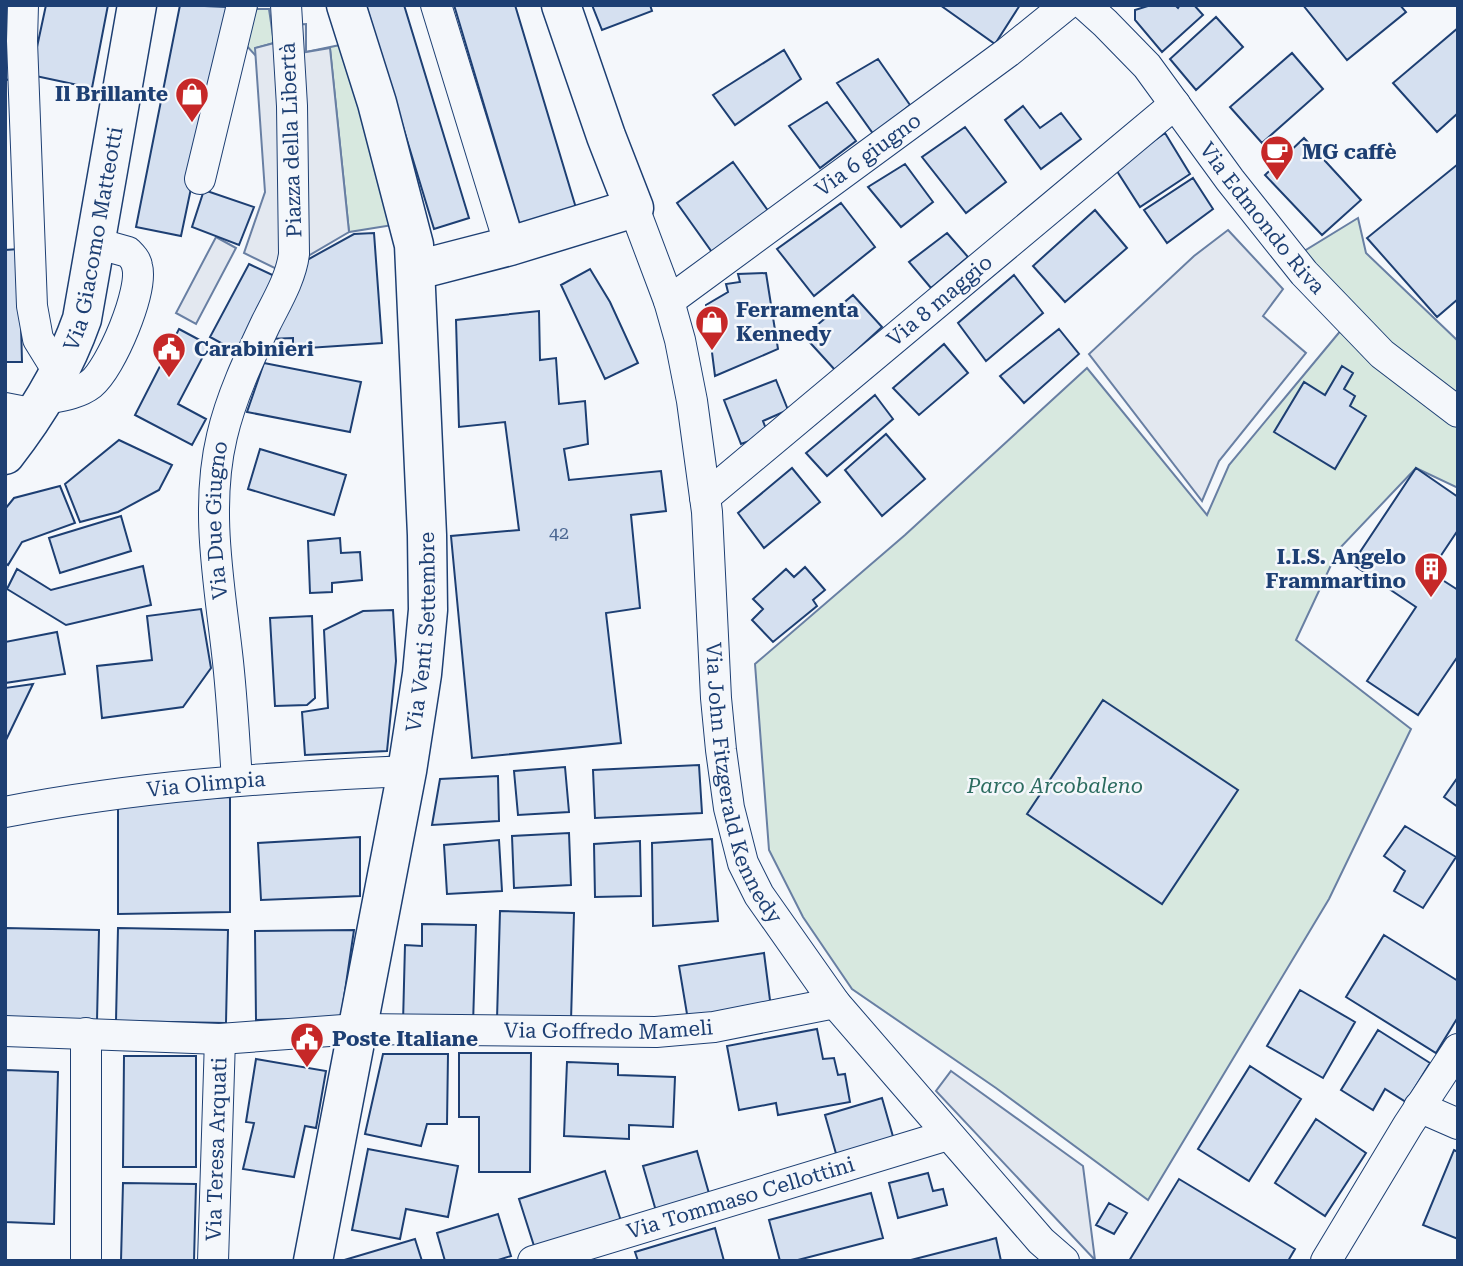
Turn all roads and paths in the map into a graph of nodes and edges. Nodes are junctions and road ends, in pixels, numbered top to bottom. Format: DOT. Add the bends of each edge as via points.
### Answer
graph roads {
  1 [pos="23,5"];
  2 [pos="136,5"];
  3 [pos="242,5"];
  4 [pos="286,5"];
  5 [pos="345,5"];
  6 [pos="436,5"];
  7 [pos="561,5"];
  8 [pos="1066,5"];
  9 [pos="1085,5"];
  10 [pos="1175,104"];
  11 [pos="16,145"];
  12 [pos="200,179"];
  13 [pos="634,208"];
  14 [pos="510,246"];
  15 [pos="417,270"];
  16 [pos="289,275"];
  17 [pos="669,301"];
  18 [pos="36,398"];
  19 [pos="1458,412"];
  20 [pos="5,455"];
  21 [pos="705,497"];
  22 [pos="407,771"];
  23 [pos="237,780"];
  24 [pos="5,812"];
  25 [pos="835,1003"];
  26 [pos="357,1029"];
  27 [pos="5,1031"];
  28 [pos="86,1033"];
  29 [pos="220,1039"];
  30 [pos="1458,1049"];
  31 [pos="1419,1107"];
  32 [pos="1458,1124"];
  33 [pos="948,1135"];
  34 [pos="86,1261"];
  35 [pos="213,1261"];
  36 [pos="313,1261"];
  37 [pos="533,1261"];
  38 [pos="1063,1261"];
  39 [pos="1326,1261"];
  1 -- 11 [label="street"];
  2 -- 18 [label="main road, Via Giacomo Matteotti" via="82,319 72,346"];
  3 -- 12 [label="street"];
  4 -- 16 [label="street, Piazza della Libertà" via="296,219"];
  5 -- 15 [label="main road, Via Venti Settembre" via="409,220"];
  6 -- 14 [label="street"];
  7 -- 13 [label="main road"];
  8 -- 17 [label="street, Via 6 giugno"];
  9 -- 10 [label="street, Via Edmondo Riva" via="1141,59"];
  10 -- 19 [label="street, Via Edmondo Riva" via="1304,273 1382,354"];
  10 -- 21 [label="street, Via 8 maggio"];
  11 -- 18 [label="street" via="33,319 42,347"];
  13 -- 14 [label="main road"];
  13 -- 17 [label="street, Via John Fitzgerald Kennedy"];
  14 -- 15 [label="main road"];
  15 -- 22 [label="main road, Via Venti Settembre" via="428,610"];
  16 -- 23 [label="street, Via Due Giugno" via="228,413 216,477 219,586"];
  17 -- 21 [label="street, Via John Fitzgerald Kennedy" via="691,393"];
  18 -- 20 [label="main road, Via Giacomo Matteotti"];
  21 -- 25 [label="street, Via John Fitzgerald Kennedy" via="719,724 737,844 753,885"];
  22 -- 23 [label="street, Via Olimpia"];
  22 -- 26 [label="main road, Via Venti Settembre"];
  23 -- 24 [label="street, Via Olimpia" via="101,795"];
  25 -- 26 [label="street, Via Goffredo Mameli" via="672,1032"];
  25 -- 33 [label="street, Via John Fitzgerald Kennedy"];
  26 -- 29 [label="street, Via Goffredo Mameli"];
  26 -- 36 [label="main road, Via Venti Settembre"];
  27 -- 28 [label="street, Via Goffredo Mameli"];
  28 -- 29 [label="street, Via Goffredo Mameli"];
  28 -- 34 [label="street"];
  29 -- 35 [label="street, Via Teresa Arquati"];
  30 -- 31 [label="street"];
  31 -- 32 [label="street"];
  31 -- 39 [label="street"];
  33 -- 37 [label="street, Via Tommaso Cellottini"];
  33 -- 38 [label="street, Via John Fitzgerald Kennedy"];
}
